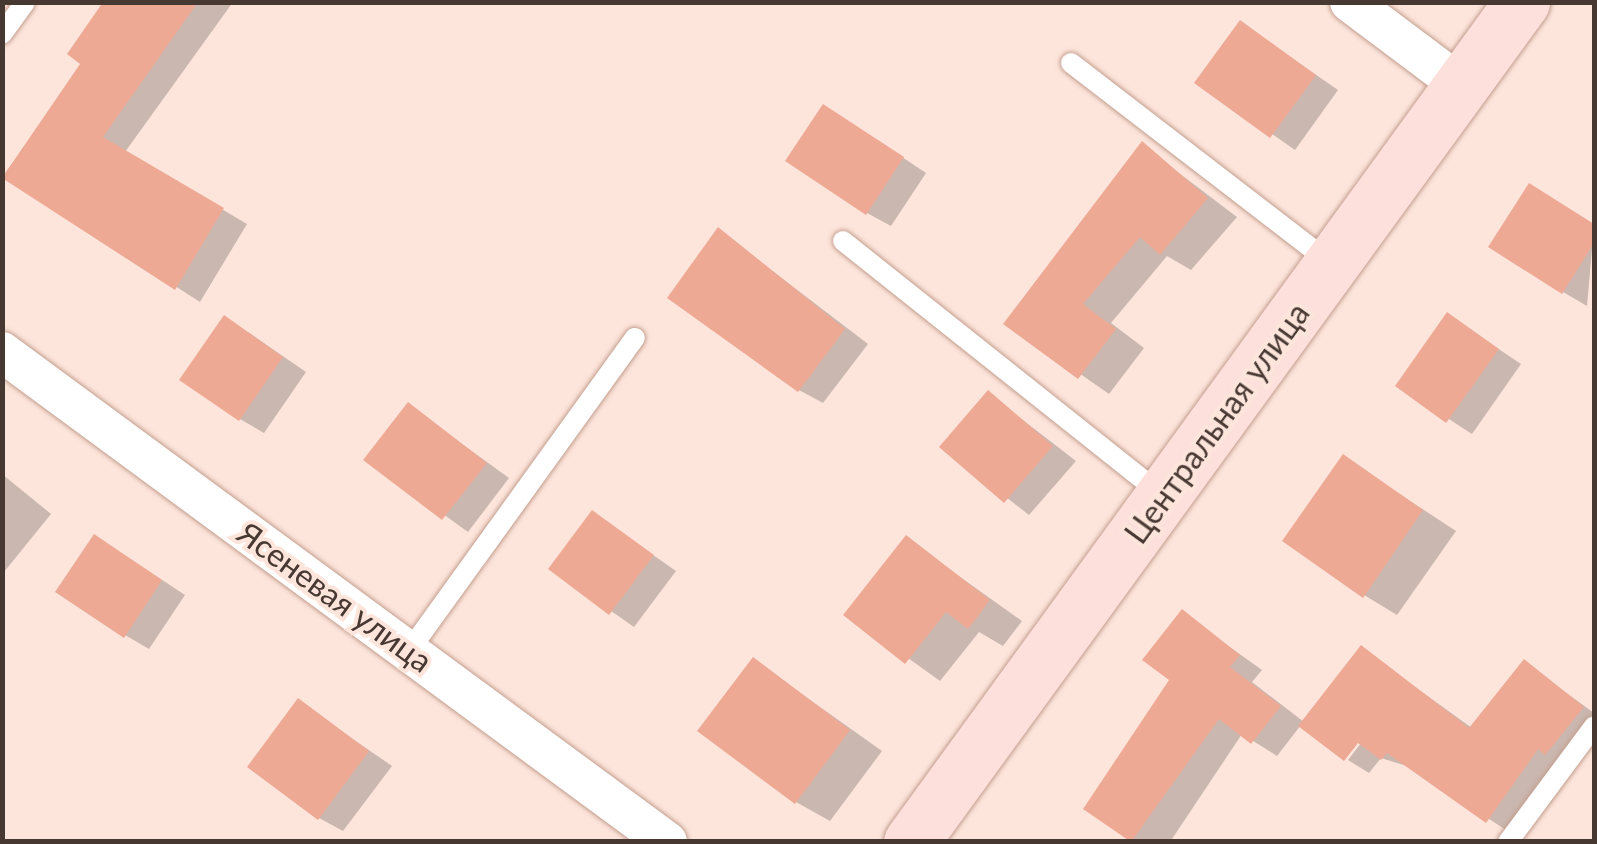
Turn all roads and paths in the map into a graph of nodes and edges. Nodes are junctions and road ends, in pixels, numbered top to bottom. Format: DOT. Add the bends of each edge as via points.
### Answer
graph roads {
  1 [pos="25,2"];
  2 [pos="1350,2"];
  3 [pos="1522,2"];
  4 [pos="2,34"];
  5 [pos="1071,63"];
  6 [pos="1462,86"];
  7 [pos="843,241"];
  8 [pos="1331,263"];
  9 [pos="635,338"];
  10 [pos="2,352"];
  11 [pos="1165,498"];
  12 [pos="408,651"];
  13 [pos="1594,726"];
  14 [pos="667,842"];
  15 [pos="910,842"];
  16 [pos="1508,842"];
  1 -- 4 [label="lane"];
  2 -- 6 [label="street"];
  3 -- 6 [label="street, Центральная улица"];
  5 -- 8 [label="lane"];
  6 -- 8 [label="street, Центральная улица"];
  7 -- 11 [label="lane"];
  8 -- 11 [label="street, Центральная улица"];
  9 -- 12 [label="lane"];
  10 -- 12 [label="street, Ясеневая улица"];
  11 -- 15 [label="street, Центральная улица"];
  12 -- 14 [label="street, Ясеневая улица"];
  13 -- 16 [label="lane"];
}
